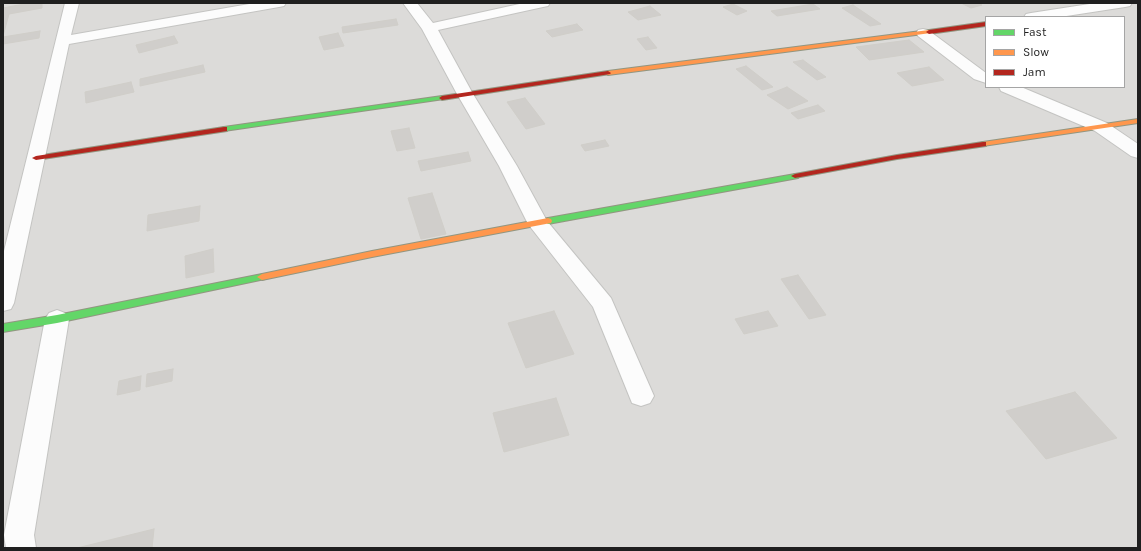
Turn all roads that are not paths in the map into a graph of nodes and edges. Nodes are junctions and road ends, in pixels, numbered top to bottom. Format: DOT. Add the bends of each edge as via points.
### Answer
graph roads {
  1 [pos="72,3"];
  2 [pos="279,3"];
  3 [pos="410,3"];
  4 [pos="543,3"];
  5 [pos="1125,3"];
  6 [pos="1038,16"];
  7 [pos="985,24"];
  8 [pos="429,28"];
  9 [pos="923,33"];
  10 [pos="62,41"];
  11 [pos="985,78"];
  12 [pos="1009,88"];
  13 [pos="465,94"];
  14 [pos="1138,122"];
  15 [pos="1101,127"];
  16 [pos="1138,152"];
  17 [pos="36,158"];
  18 [pos="538,224"];
  19 [pos="3,303"];
  20 [pos="57,319"];
  21 [pos="3,328"];
  22 [pos="641,396"];
  23 [pos="21,548"];
  1 -- 10 [label="street"];
  2 -- 10 [label="street"];
  3 -- 8 [label="street"];
  4 -- 8 [label="street"];
  5 -- 6 [label="street"];
  7 -- 9 [label="street"];
  8 -- 13 [label="street"];
  9 -- 11 [label="street"];
  9 -- 13 [label="street"];
  10 -- 17 [label="street"];
  12 -- 15 [label="street"];
  13 -- 17 [label="street"];
  13 -- 18 [label="street" via="508,166"];
  14 -- 15 [label="street"];
  15 -- 16 [label="street"];
  15 -- 18 [label="street" via="897,157"];
  17 -- 19 [label="street"];
  18 -- 20 [label="street" via="372,254"];
  18 -- 22 [label="street" via="603,304"];
  20 -- 21 [label="street"];
  20 -- 23 [label="street" via="19,535"];
}
